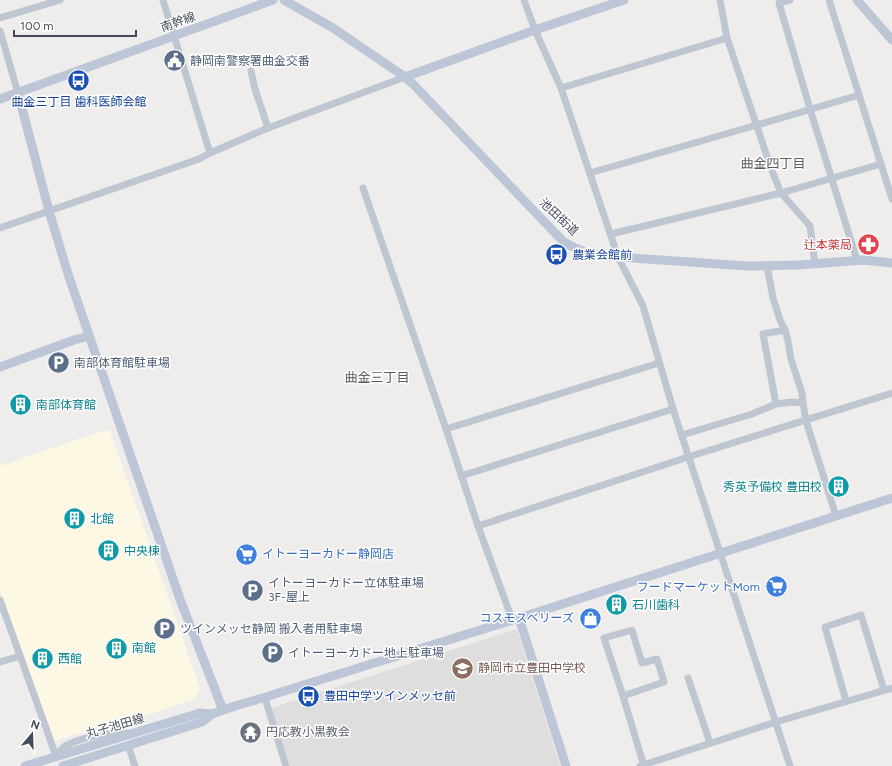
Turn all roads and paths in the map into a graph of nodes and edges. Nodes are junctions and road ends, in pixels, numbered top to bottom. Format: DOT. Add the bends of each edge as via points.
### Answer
graph roads {
  1 [pos="60,0"];
  2 [pos="163,0"];
  3 [pos="273,0"];
  4 [pos="284,0"];
  5 [pos="524,0"];
  6 [pos="624,0"];
  7 [pos="720,0"];
  8 [pos="790,0"];
  9 [pos="829,0"];
  10 [pos="857,0"];
  11 [pos="0,18"];
  12 [pos="535,30"];
  13 [pos="0,31"];
  14 [pos="174,36"];
  15 [pos="727,38"];
  16 [pos="892,40"];
  17 [pos="251,71"];
  18 [pos="405,77"];
  19 [pos="561,88"];
  20 [pos="18,93"];
  21 [pos="859,95"];
  22 [pos="0,99"];
  23 [pos="810,109"];
  24 [pos="757,125"];
  25 [pos="268,128"];
  26 [pos="210,153"];
  27 [pos="881,164"];
  28 [pos="590,173"];
  29 [pos="832,178"];
  30 [pos="363,188"];
  31 [pos="781,193"];
  32 [pos="892,199"];
  33 [pos="49,211"];
  34 [pos="0,228"];
  35 [pos="611,234"];
  36 [pos="618,257"];
  37 [pos="857,260"];
  38 [pos="892,263"];
  39 [pos="815,264"];
  40 [pos="767,266"];
  41 [pos="785,330"];
  42 [pos="89,336"];
  43 [pos="659,363"];
  44 [pos="0,367"];
  45 [pos="892,393"];
  46 [pos="803,402"];
  47 [pos="776,404"];
  48 [pos="673,409"];
  49 [pos="806,421"];
  50 [pos="446,429"];
  51 [pos="682,435"];
  52 [pos="688,457"];
  53 [pos="461,476"];
  54 [pos="892,498"];
  55 [pos="836,516"];
  56 [pos="478,526"];
  57 [pos="720,553"];
  58 [pos="0,600"];
  59 [pos="517,618"];
  60 [pos="20,656"];
  61 [pos="0,662"];
  62 [pos="688,678"];
  63 [pos="892,688"];
  64 [pos="884,690"];
  65 [pos="622,696"];
  66 [pos="264,698"];
  67 [pos="846,701"];
  68 [pos="223,710"];
  69 [pos="212,714"];
  70 [pos="776,722"];
  71 [pos="137,732"];
  72 [pos="125,736"];
  73 [pos="710,743"];
  74 [pos="128,745"];
  75 [pos="56,756"];
  76 [pos="25,766"];
  77 [pos="63,766"];
  78 [pos="135,766"];
  79 [pos="286,766"];
  80 [pos="566,766"];
  81 [pos="642,766"];
  82 [pos="790,766"];
  1 -- 11 [label="street"];
  2 -- 14 [label="street"];
  3 -- 14 [label="street, 南幹線"];
  4 -- 18 [label="street, 池田街道" via="333,28"];
  5 -- 12 [label="street"];
  6 -- 12 [label="street"];
  7 -- 15 [label="street"];
  8 -- 23 [label="street" via="779,3"];
  9 -- 21 [label="street"];
  10 -- 16 [label="street"];
  12 -- 18 [label="street"];
  12 -- 19 [label="street"];
  13 -- 20 [label="street"];
  14 -- 20 [label="street, 南幹線"];
  14 -- 26 [label="street"];
  15 -- 19 [label="street"];
  15 -- 24 [label="street"];
  17 -- 25 [label="street"];
  18 -- 25 [label="street"];
  18 -- 36 [label="street, 池田街道" via="564,242 585,252"];
  19 -- 28 [label="street"];
  20 -- 22 [label="street, 南幹線"];
  20 -- 33 [label="street"];
  21 -- 23 [label="street"];
  21 -- 27 [label="street"];
  23 -- 24 [label="street"];
  23 -- 29 [label="street"];
  24 -- 28 [label="street"];
  24 -- 31 [label="street"];
  25 -- 26 [label="street"];
  26 -- 33 [label="street" via="200,159"];
  27 -- 29 [label="street"];
  27 -- 32 [label="street"];
  28 -- 35 [label="street"];
  29 -- 31 [label="street"];
  29 -- 37 [label="street"];
  30 -- 50 [label="street"];
  31 -- 35 [label="street"];
  31 -- 39 [label="street" via="810,226"];
  33 -- 34 [label="street"];
  33 -- 42 [label="street"];
  35 -- 36 [label="street"];
  36 -- 40 [label="street, 池田街道"];
  36 -- 43 [label="street" via="643,306"];
  37 -- 38 [label="street, 池田街道"];
  37 -- 39 [label="street, 池田街道"];
  39 -- 40 [label="street, 池田街道"];
  40 -- 41 [label="street" via="773,298"];
  41 -- 46 [label="street"];
  41 -- 47 [label="street" via="763,334"];
  42 -- 44 [label="street"];
  42 -- 68 [label="street" via="181,602"];
  43 -- 48 [label="street"];
  43 -- 50 [label="street"];
  45 -- 49 [label="street"];
  46 -- 47 [label="street"];
  46 -- 49 [label="street"];
  47 -- 51 [label="street"];
  48 -- 51 [label="street"];
  48 -- 53 [label="street"];
  49 -- 52 [label="street"];
  49 -- 55 [label="street"];
  50 -- 53 [label="street"];
  51 -- 52 [label="street"];
  52 -- 56 [label="street"];
  52 -- 57 [label="street"];
  53 -- 56 [label="street"];
  54 -- 55 [label="street, 丸子池田線"];
  55 -- 57 [label="street, 丸子池田線"];
  56 -- 59 [label="street" via="509,611"];
  57 -- 59 [label="street, 丸子池田線"];
  57 -- 70 [label="street"];
  58 -- 60 [label="street"];
  59 -- 66 [label="street, 丸子池田線"];
  59 -- 80 [label="street"];
  60 -- 61 [label="street"];
  60 -- 75 [label="street"];
  62 -- 73 [label="street"];
  63 -- 64 [label="street"];
  64 -- 67 [label="street"];
  64 -- 67 [label="street" via="861,615 825,626"];
  65 -- 65 [label="street" via="664,682 657,659 642,663 632,630 604,638"];
  65 -- 81 [label="street"];
  66 -- 68 [label="street, 丸子池田線"];
  66 -- 79 [label="street"];
  67 -- 70 [label="street"];
  68 -- 69 [label="street, 丸子池田線"];
  69 -- 71 [label="street, 丸子池田線" via="200,713"];
  69 -- 74 [label="street, 丸子池田線" via="202,722"];
  70 -- 73 [label="street"];
  70 -- 82 [label="street"];
  71 -- 72 [label="street, 丸子池田線"];
  71 -- 75 [label="street" via="89,737 66,745"];
  72 -- 74 [label="street"];
  72 -- 75 [label="street, 丸子池田線"];
  73 -- 81 [label="street"];
  74 -- 77 [label="street, 丸子池田線"];
  74 -- 78 [label="street"];
  75 -- 76 [label="street, 丸子池田線"];
}
